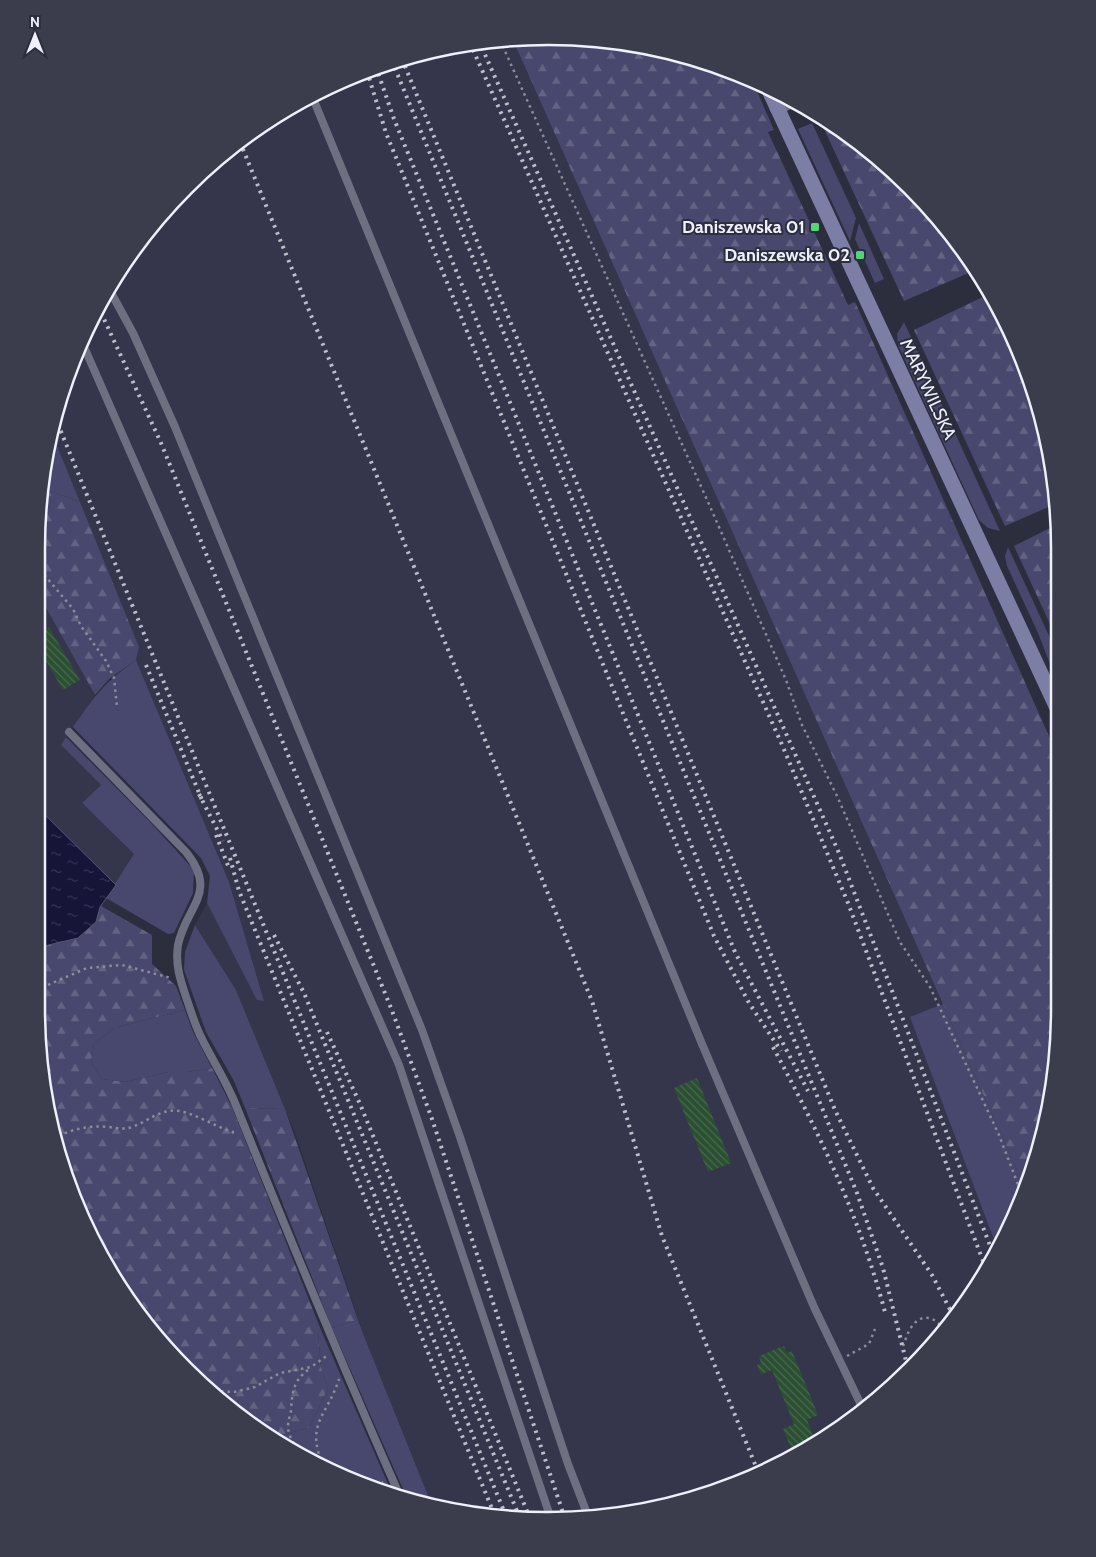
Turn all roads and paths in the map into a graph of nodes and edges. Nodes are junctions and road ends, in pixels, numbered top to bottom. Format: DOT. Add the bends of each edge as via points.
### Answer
graph roads {
  1 [pos="503,47"];
  2 [pos="774,99"];
  3 [pos="315,103"];
  4 [pos="784,104"];
  5 [pos="777,108"];
  6 [pos="112,295"];
  7 [pos="86,350"];
  8 [pos="45,576"];
  9 [pos="1051,695"];
  10 [pos="117,706"];
  11 [pos="69,732"];
  12 [pos="180,981"];
  13 [pos="45,986"];
  14 [pos="61,1135"];
  15 [pos="248,1136"];
  16 [pos="1019,1186"];
  17 [pos="939,1325"];
  18 [pos="875,1329"];
  19 [pos="903,1346"];
  20 [pos="336,1350"];
  21 [pos="839,1360"];
  22 [pos="311,1367"];
  23 [pos="343,1367"];
  24 [pos="221,1391"];
  25 [pos="860,1403"];
  26 [pos="295,1445"];
  27 [pos="320,1457"];
  28 [pos="392,1479"];
  29 [pos="381,1483"];
  30 [pos="396,1488"];
  31 [pos="586,1511"];
  32 [pos="549,1512"];
  1 -- 16 [label="path" via="708,502 786,680 802,725 838,798 896,933 930,986 999,1135"];
  2 -- 5 [label="main road, MARYWILSKA"];
  3 -- 21 [label="lane" via="698,1035"];
  4 -- 5 [label="street"];
  5 -- 9 [label="main road, MARYWILSKA"];
  6 -- 31 [label="lane" via="175,427 422,1030"];
  7 -- 32 [label="lane" via="399,1065"];
  8 -- 10 [label="path" via="73,609 80,626 106,661 114,678"];
  11 -- 12 [label="lane" via="186,852 199,870 200,895 179,943 177,965"];
  12 -- 13 [label="path" via="122,965 87,968"];
  12 -- 15 [label="lane" via="200,1037 228,1085"];
  14 -- 15 [label="path" via="92,1126 125,1129 170,1111 179,1111 223,1130"];
  15 -- 20 [label="lane"];
  17 -- 19 [label="path" via="929,1318 921,1319 912,1326"];
  18 -- 21 [label="path" via="866,1346"];
  20 -- 22 [label="path"];
  20 -- 23 [label="lane"];
  21 -- 25 [label="lane"];
  22 -- 24 [label="path" via="280,1373 254,1387 234,1392"];
  22 -- 26 [label="path" via="297,1378 293,1390 288,1429"];
  23 -- 27 [label="path" via="336,1388 317,1422 315,1435"];
  23 -- 28 [label="lane"];
  28 -- 29 [label="path"];
  28 -- 30 [label="lane"];
}
